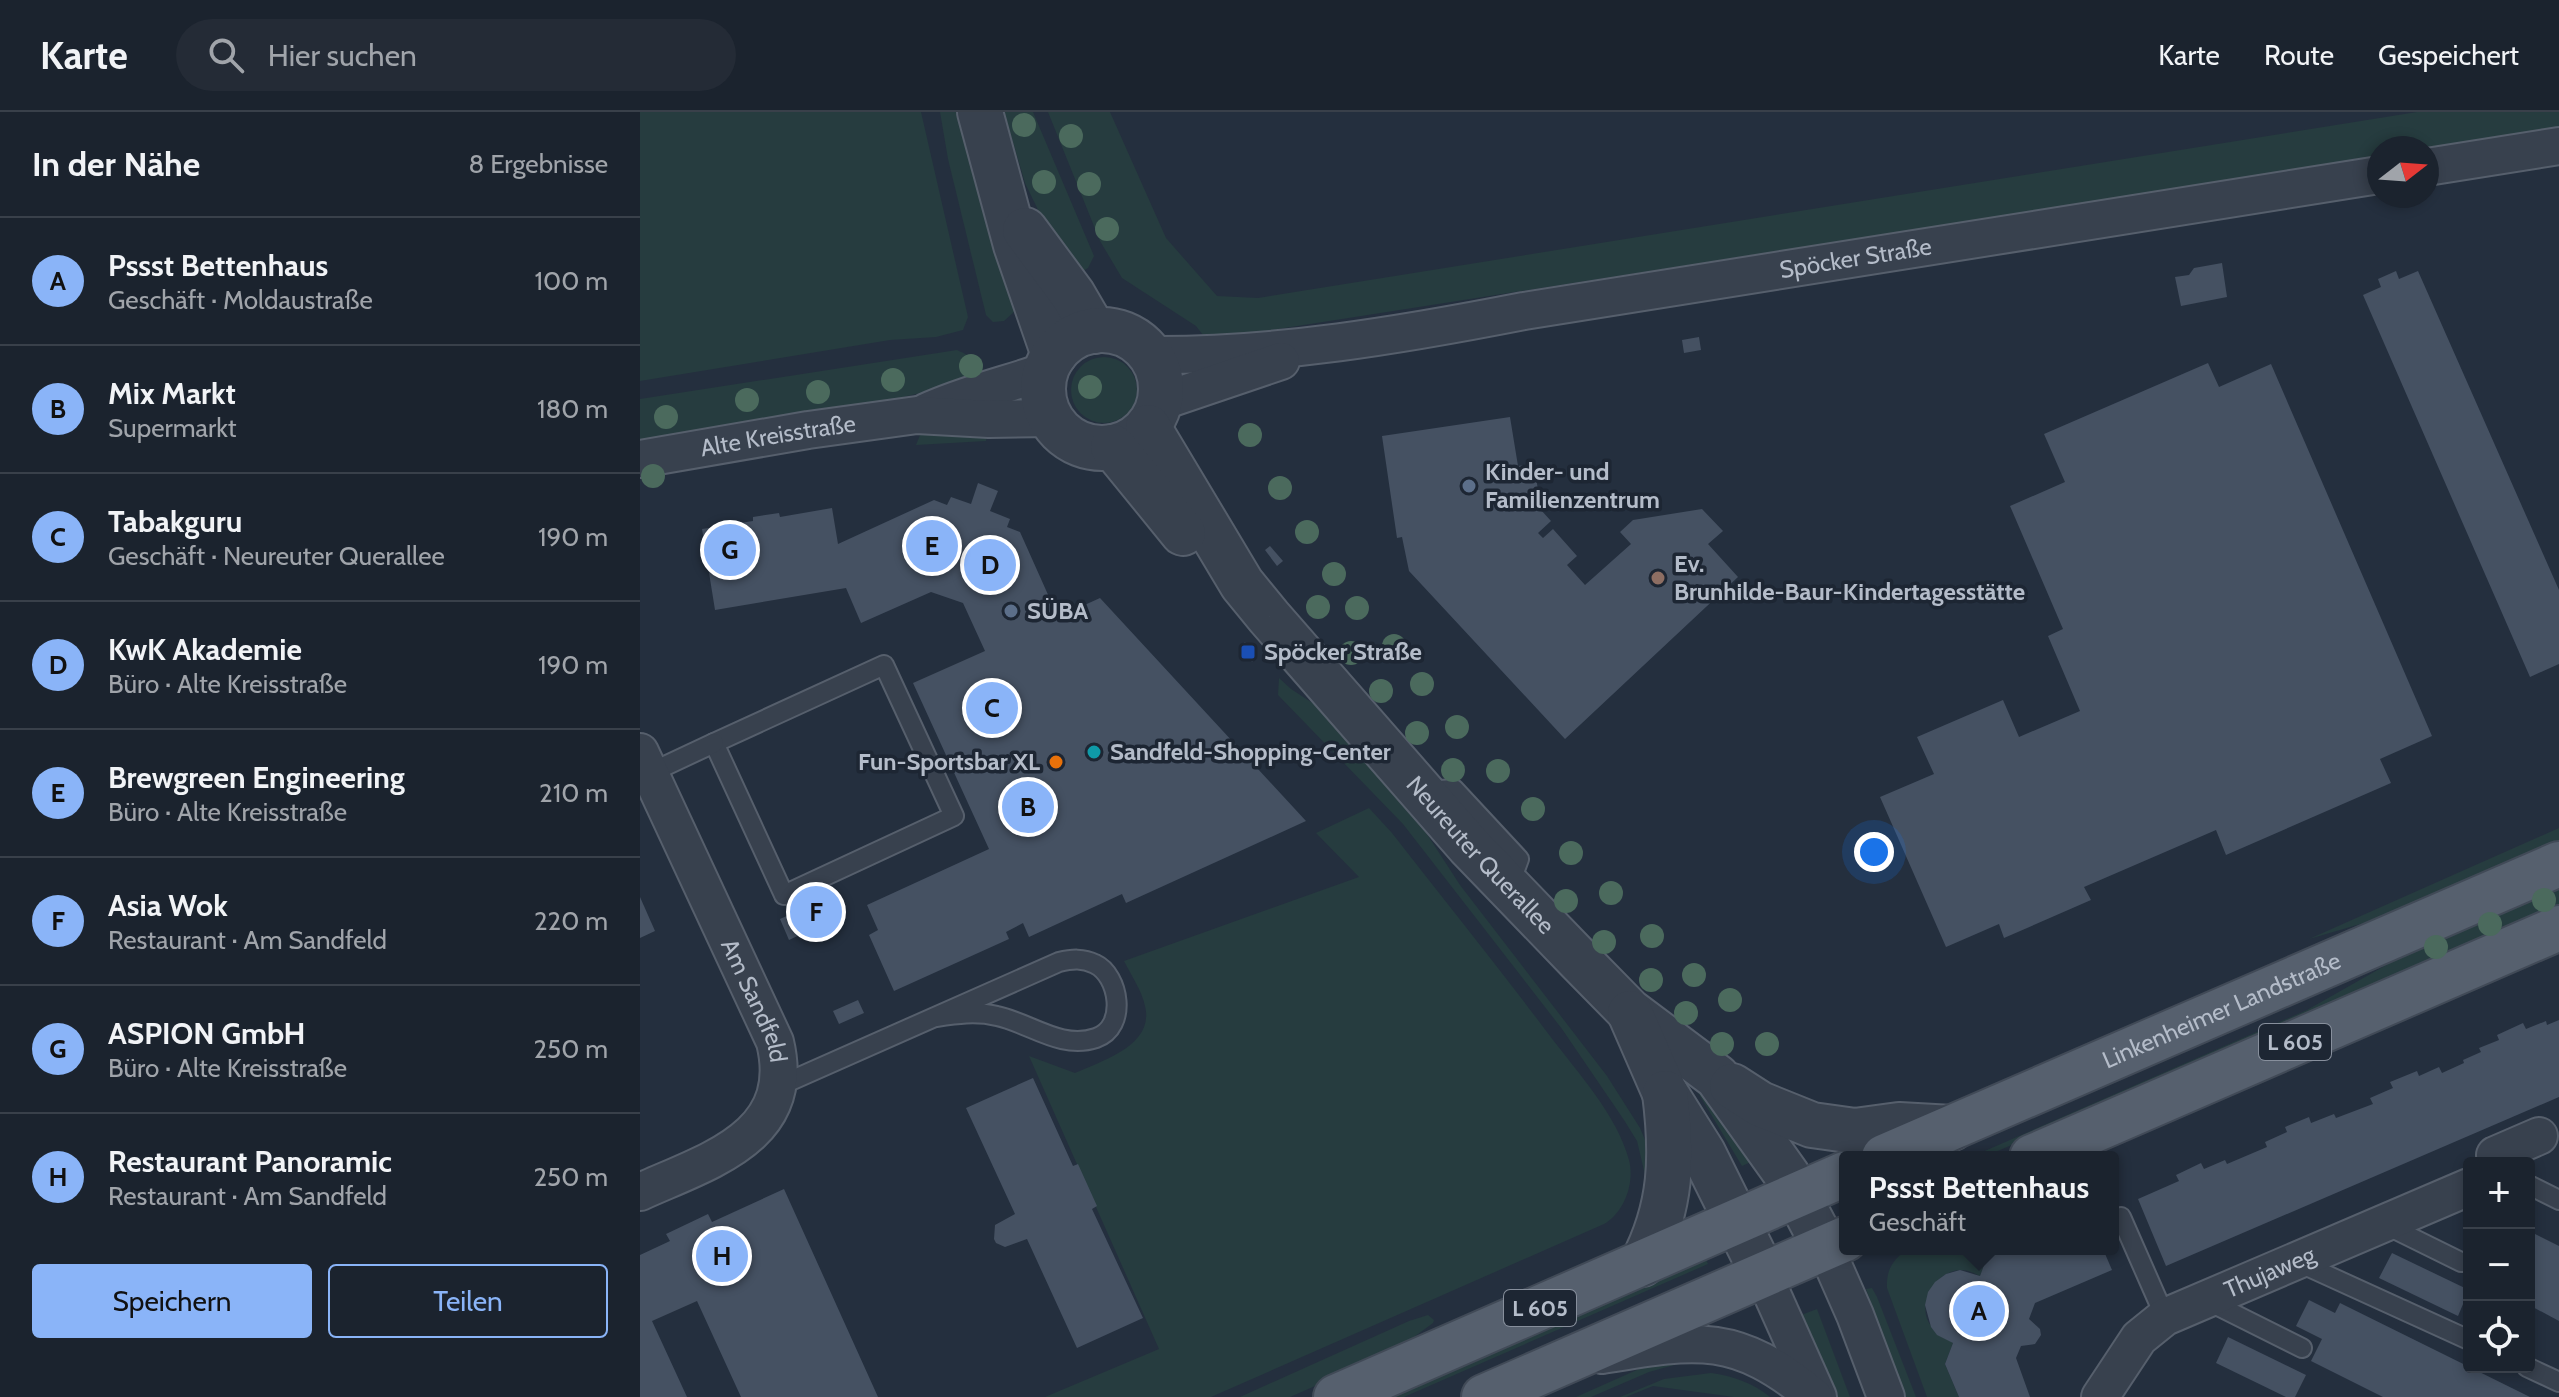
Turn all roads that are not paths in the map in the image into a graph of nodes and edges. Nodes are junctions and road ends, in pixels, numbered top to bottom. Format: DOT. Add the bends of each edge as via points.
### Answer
graph roads {
  1 [pos="980,112"];
  2 [pos="2559,146"];
  3 [pos="2439,165"];
  4 [pos="2367,177"];
  5 [pos="1007,205"];
  6 [pos="1094,331"];
  7 [pos="1332,344"];
  8 [pos="1151,355"];
  9 [pos="1050,363"];
  10 [pos="917,415"];
  11 [pos="1051,418"];
  12 [pos="1140,426"];
  13 [pos="640,459"];
  14 [pos="714,743"];
  15 [pos="645,762"];
  16 [pos="2559,864"];
  17 [pos="2559,928"];
  18 [pos="1629,1011"];
  19 [pos="936,1017"];
  20 [pos="1717,1077"];
  21 [pos="779,1086"];
  22 [pos="1664,1091"];
  23 [pos="1952,1128"];
  24 [pos="2539,1136"];
  25 [pos="1898,1151"];
  26 [pos="2046,1151"];
  27 [pos="2496,1157"];
  28 [pos="1839,1177"];
  29 [pos="2535,1188"];
  30 [pos="2463,1189"];
  31 [pos="640,1192"];
  32 [pos="1798,1195"];
  33 [pos="2559,1200"];
  34 [pos="2121,1217"];
  35 [pos="1738,1221"];
  36 [pos="2381,1223"];
  37 [pos="1835,1243"];
  38 [pos="2296,1261"];
  39 [pos="2461,1262"];
  40 [pos="1642,1264"];
  41 [pos="1763,1274"];
  42 [pos="2206,1300"];
  43 [pos="2165,1317"];
  44 [pos="2463,1337"];
  45 [pos="2302,1348"];
  46 [pos="1565,1361"];
  47 [pos="2535,1371"];
  48 [pos="2559,1382"];
  49 [pos="1336,1397"];
  50 [pos="1484,1397"];
  51 [pos="1816,1397"];
  52 [pos="1886,1397"];
  53 [pos="2100,1397"];
  1 -- 5 [label="street"];
  2 -- 3 [label="street"];
  4 -- 7 [label="street, Spöcker Straße"];
  5 -- 6 [label="street"];
  5 -- 9 [label="street"];
  6 -- 8 [label="street" via="1126,335"];
  6 -- 9 [label="street" via="1065,343"];
  7 -- 8 [label="street, Spöcker Straße"];
  7 -- 12 [label="street, Spöcker Straße"];
  8 -- 12 [label="street, Neureuter Querallee" via="1162,386"];
  9 -- 10 [label="street, Alte Kreisstraße" via="1006,385"];
  9 -- 11 [label="street" via="1043,387"];
  10 -- 11 [label="street, Alte Kreisstraße"];
  10 -- 13 [label="street, Alte Kreisstraße"];
  11 -- 12 [label="street" via="1071,439 1098,448"];
  12 -- 18 [label="street, Neureuter Querallee" via="1242,584 1421,792"];
  14 -- 14 [label="lane" via="784,895 954,816 884,665"];
  14 -- 15 [label="lane"];
  15 -- 21 [label="street, Am Sandfeld" via="775,1042"];
  16 -- 23 [label="main road, Linkenheimer Landstraße / L 605"];
  17 -- 26 [label="main road, L 605"];
  18 -- 20 [label="street, Neureuter Querallee"];
  18 -- 22 [label="street, Neureuter Querallee"];
  19 -- 19 [label="lane" via="976,1012 999,1016 1076,1042 1110,1031 1118,1004 1108,975 1097,964 1076,958"];
  19 -- 21 [label="lane"];
  20 -- 23 [label="street" via="1760,1104 1812,1125 1855,1131 1899,1125"];
  20 -- 32 [label="street, Neureuter Querallee"];
  21 -- 31 [label="street, Am Sandfeld" via="765,1118 740,1143"];
  22 -- 35 [label="street, Neureuter Querallee"];
  22 -- 40 [label="street" via="1668,1194"];
  23 -- 25 [label="main road, Linkenheimer Landstraße / L 605"];
  24 -- 27 [label="street"];
  28 -- 32 [label="main road"];
  29 -- 33 [label="lane"];
  30 -- 36 [label="street, Thujaweg"];
  32 -- 35 [label="main road"];
  32 -- 37 [label="street, Neureuter Querallee"];
  34 -- 43 [label="lane"];
  35 -- 40 [label="main road, L 605"];
  35 -- 41 [label="street, Neureuter Querallee"];
  36 -- 38 [label="street, Thujaweg"];
  36 -- 39 [label="lane"];
  37 -- 41 [label="main road, L 605"];
  37 -- 52 [label="street"];
  38 -- 42 [label="street, Thujaweg"];
  38 -- 44 [label="lane"];
  40 -- 49 [label="main road, L 605"];
  41 -- 46 [label="main road, L 605"];
  41 -- 51 [label="street"];
  42 -- 43 [label="street, Thujaweg"];
  42 -- 45 [label="lane"];
  43 -- 53 [label="street, Thujaweg" via="2139,1338"];
  46 -- 50 [label="main road, L 605"];
  46 -- 51 [label="street" via="1711,1344 1765,1361"];
  47 -- 48 [label="lane"];
}
